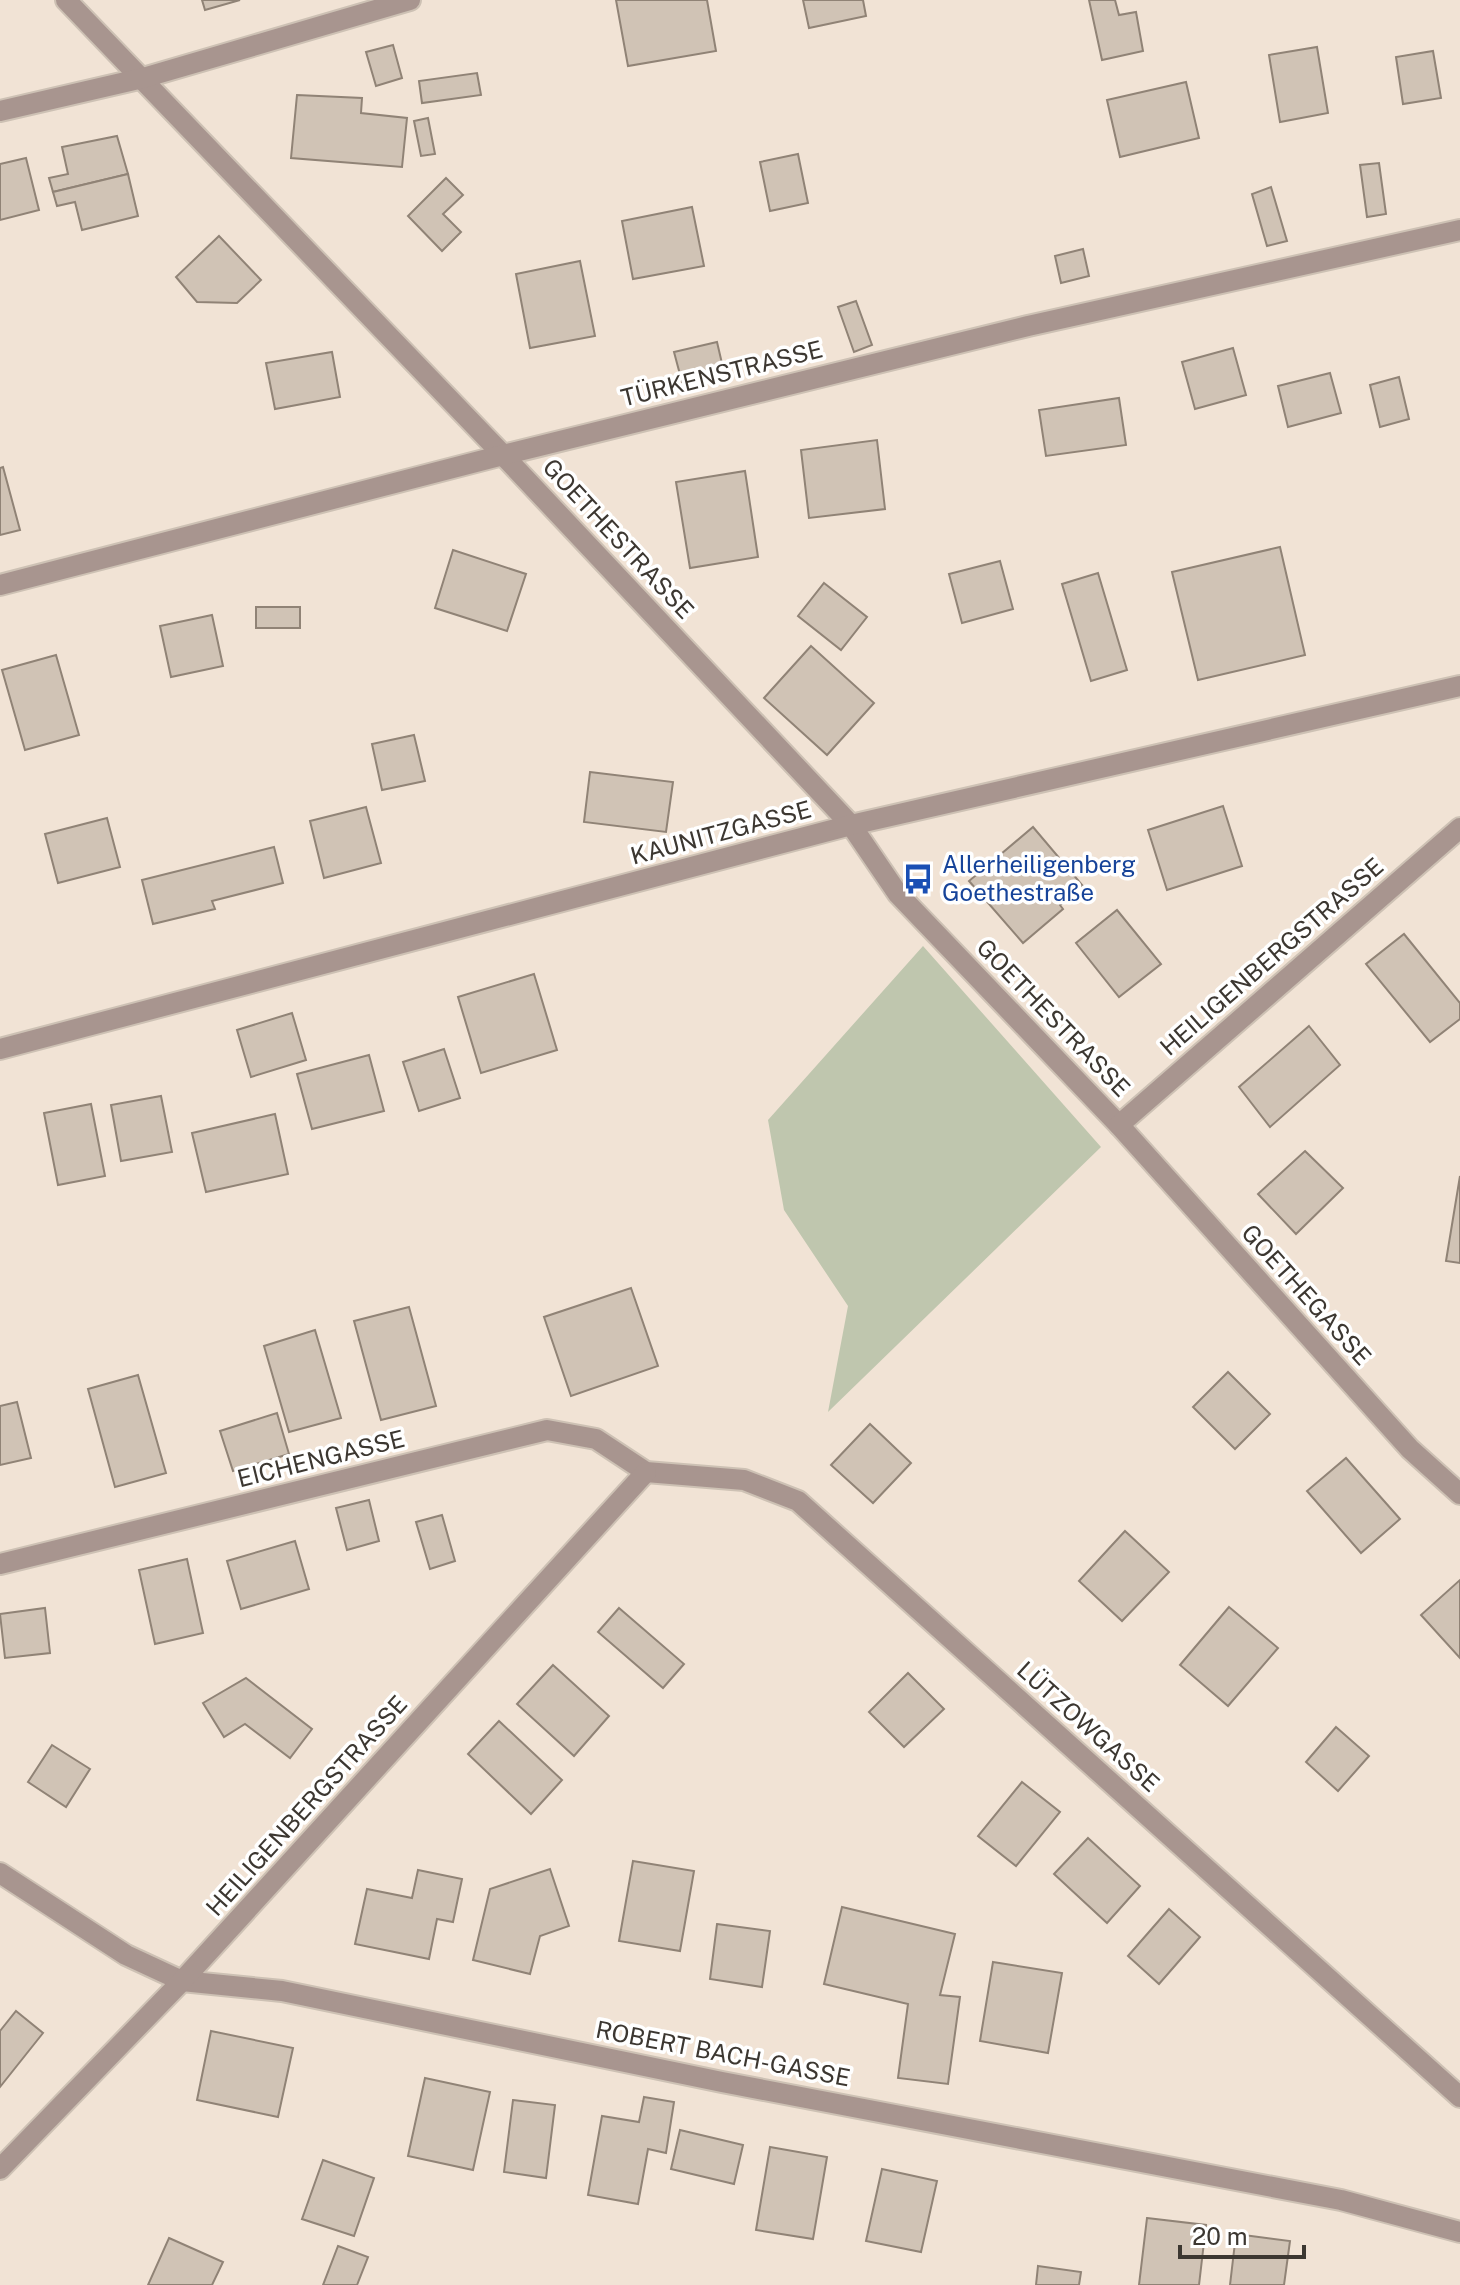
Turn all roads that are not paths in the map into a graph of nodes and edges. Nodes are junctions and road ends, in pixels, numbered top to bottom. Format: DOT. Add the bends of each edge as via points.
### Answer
graph roads {
  1 [pos="66,0"];
  2 [pos="410,0"];
  3 [pos="143,78"];
  4 [pos="0,111"];
  5 [pos="1460,230"];
  6 [pos="503,455"];
  7 [pos="0,585"];
  8 [pos="1460,686"];
  9 [pos="851,825"];
  10 [pos="1460,828"];
  11 [pos="0,1049"];
  12 [pos="1119,1125"];
  13 [pos="646,1472"];
  14 [pos="1460,1494"];
  15 [pos="0,1564"];
  16 [pos="0,1873"];
  17 [pos="182,1981"];
  18 [pos="1460,2097"];
  19 [pos="0,2169"];
  20 [pos="1460,2232"];
  1 -- 3 [label="street, GOETHESTRASSE"];
  2 -- 3 [label="street"];
  3 -- 4 [label="street"];
  3 -- 6 [label="street, GOETHESTRASSE"];
  5 -- 6 [label="street, TÜRKENSTRASSE" via="1028,326"];
  6 -- 7 [label="street, TÜRKENSTRASSE"];
  6 -- 9 [label="street, GOETHESTRASSE"];
  8 -- 9 [label="street, KAUNITZGASSE"];
  9 -- 11 [label="street, KAUNITZGASSE"];
  9 -- 12 [label="street, GOETHESTRASSE" via="898,894"];
  10 -- 12 [label="street, HEILIGENBERGSTRASSE"];
  12 -- 14 [label="street, GOETHEGASSE" via="1410,1449"];
  13 -- 15 [label="street, EICHENGASSE" via="596,1439 547,1430"];
  13 -- 17 [label="street, HEILIGENBERGSTRASSE"];
  13 -- 18 [label="street, LÜTZOWGASSE" via="744,1480 798,1501"];
  16 -- 17 [label="street, ROBERT BACH-GASSE" via="126,1955"];
  17 -- 19 [label="street, HEILIGENBERGSTRASSE"];
  17 -- 20 [label="street, ROBERT BACH-GASSE" via="282,1991 722,2082 1341,2200"];
}
